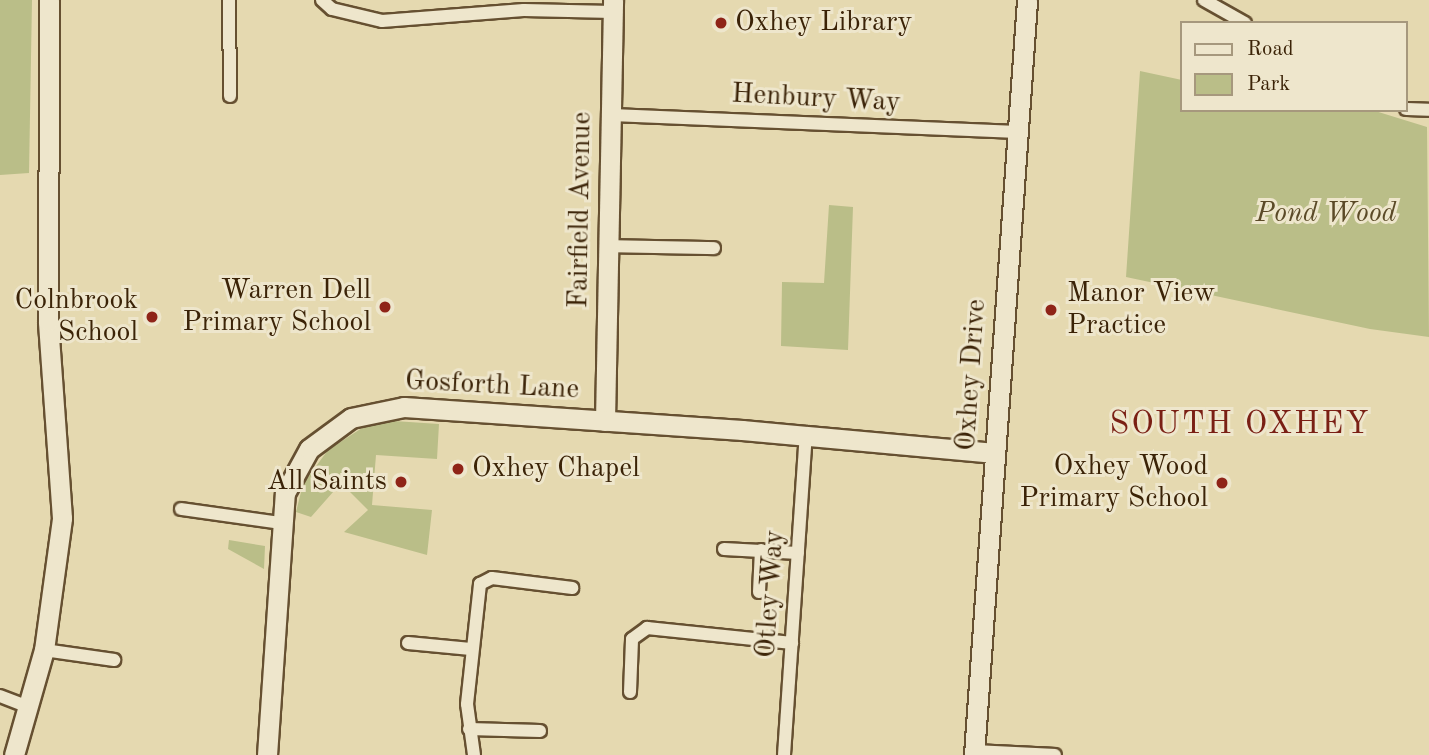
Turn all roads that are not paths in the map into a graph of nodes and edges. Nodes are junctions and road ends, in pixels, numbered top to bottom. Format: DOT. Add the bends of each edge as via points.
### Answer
graph roads {
  1 [pos="49,0"];
  2 [pos="229,0"];
  3 [pos="321,0"];
  4 [pos="1027,0"];
  5 [pos="1204,0"];
  6 [pos="613,6"];
  7 [pos="1241,21"];
  8 [pos="230,96"];
  9 [pos="1408,109"];
  10 [pos="1429,110"];
  11 [pos="612,115"];
  12 [pos="1018,132"];
  13 [pos="608,246"];
  14 [pos="714,248"];
  15 [pos="605,421"];
  16 [pos="806,436"];
  17 [pos="995,453"];
  18 [pos="181,509"];
  19 [pos="281,523"];
  20 [pos="724,549"];
  21 [pos="761,550"];
  22 [pos="799,553"];
  23 [pos="572,588"];
  24 [pos="759,592"];
  25 [pos="408,643"];
  26 [pos="792,643"];
  27 [pos="471,649"];
  28 [pos="44,650"];
  29 [pos="114,660"];
  30 [pos="631,692"];
  31 [pos="0,696"];
  32 [pos="29,707"];
  33 [pos="469,729"];
  34 [pos="540,731"];
  35 [pos="974,753"];
  36 [pos="14,755"];
  37 [pos="267,755"];
  38 [pos="474,755"];
  39 [pos="784,755"];
  40 [pos="1055,755"];
  1 -- 28 [label="street" via="48,321 62,518"];
  2 -- 8 [label="street"];
  3 -- 6 [label="street" via="332,9 382,21"];
  4 -- 12 [label="street, Oxhey Drive"];
  5 -- 7 [label="street"];
  6 -- 11 [label="street, Fairfield Avenue"];
  9 -- 10 [label="street"];
  11 -- 12 [label="street, Henbury Way"];
  11 -- 13 [label="street, Fairfield Avenue"];
  12 -- 17 [label="street, Oxhey Drive"];
  13 -- 14 [label="street"];
  13 -- 15 [label="street, Fairfield Avenue"];
  15 -- 16 [label="street, Gosforth Lane"];
  15 -- 19 [label="street, Gosforth Lane" via="404,407 364,413 330,430 300,462 285,493"];
  16 -- 17 [label="street, Gosforth Lane"];
  16 -- 22 [label="street, Otley Way"];
  17 -- 35 [label="street, Oxhey Drive"];
  18 -- 19 [label="street"];
  19 -- 37 [label="street, Gosforth Lane"];
  20 -- 21 [label="street"];
  21 -- 22 [label="street"];
  21 -- 24 [label="street"];
  22 -- 26 [label="street, Otley Way"];
  23 -- 27 [label="street" via="486,579 478,593"];
  25 -- 27 [label="street"];
  26 -- 30 [label="street" via="648,628 632,639"];
  26 -- 39 [label="street, Otley Way"];
  27 -- 33 [label="street"];
  28 -- 29 [label="street"];
  28 -- 32 [label="street"];
  31 -- 32 [label="street"];
  32 -- 36 [label="street"];
  33 -- 34 [label="street"];
  33 -- 38 [label="street"];
  35 -- 40 [label="street"];
}
